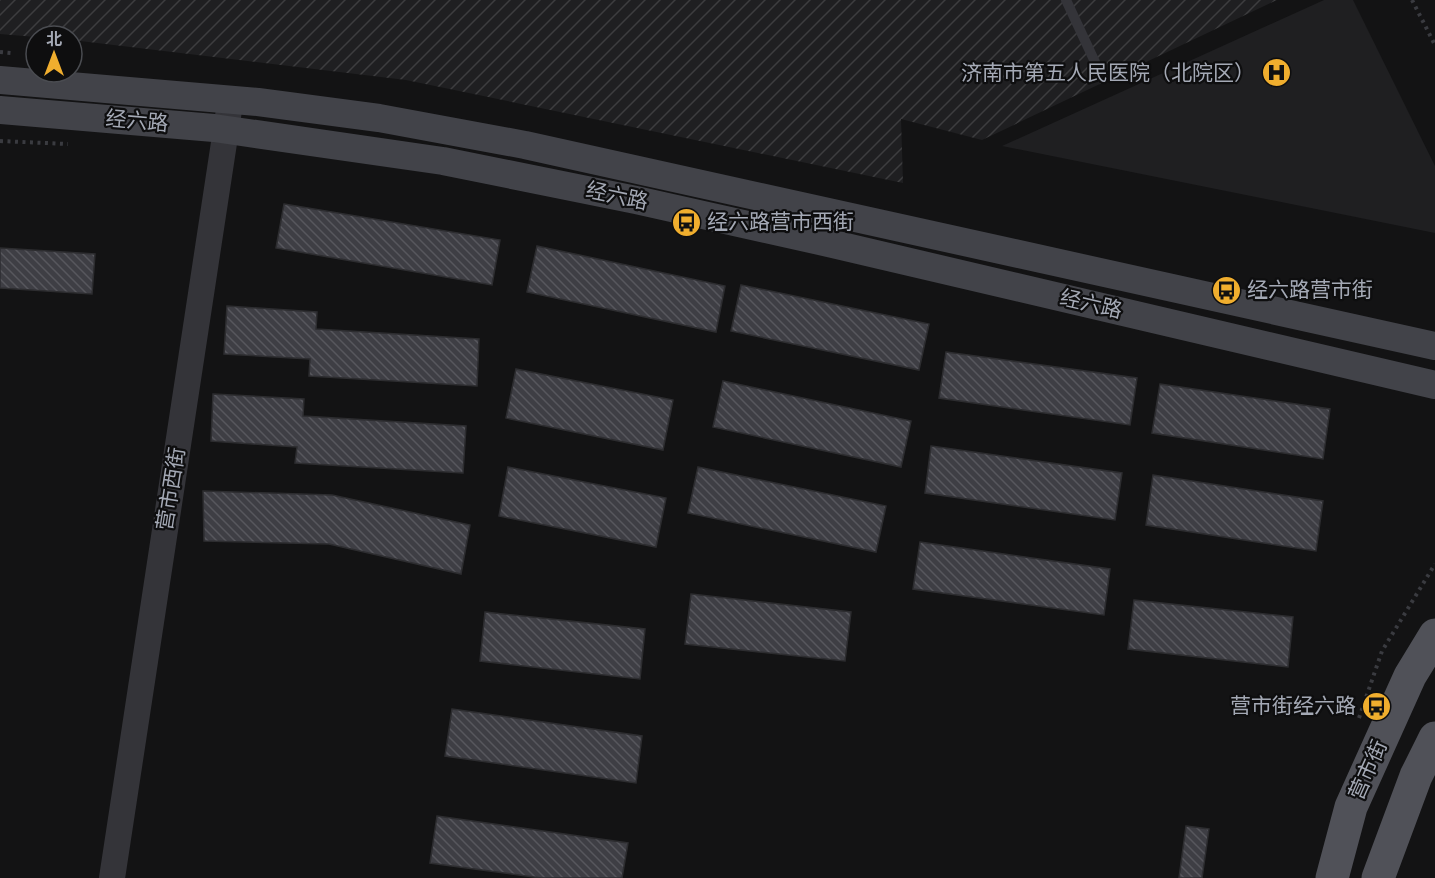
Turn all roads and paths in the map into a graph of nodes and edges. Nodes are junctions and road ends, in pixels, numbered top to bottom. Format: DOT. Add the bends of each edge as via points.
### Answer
graph roads {
  1 [pos="1066,0"];
  2 [pos="1412,0"];
  3 [pos="1435,45"];
  4 [pos="1095,62"];
  5 [pos="0,69"];
  6 [pos="24,77"];
  7 [pos="0,80"];
  8 [pos="24,82"];
  9 [pos="53,84"];
  10 [pos="231,100"];
  11 [pos="0,110"];
  12 [pos="42,113"];
  13 [pos="0,121"];
  14 [pos="226,130"];
  15 [pos="0,141"];
  16 [pos="70,144"];
  17 [pos="1435,346"];
  18 [pos="1435,385"];
  19 [pos="1435,635"];
  20 [pos="1435,738"];
  21 [pos="112,878"];
  22 [pos="1332,878"];
  23 [pos="1378,878"];
  1 -- 4 [label="lane"];
  2 -- 3 [label="path"];
  5 -- 6 [label="main road"];
  7 -- 8 [label="main road, 经六路"];
  9 -- 10 [label="main road, 经六路"];
  10 -- 14 [label="street, 营市西街"];
  10 -- 17 [label="main road, 经六路" via="379,118 525,145"];
  11 -- 12 [label="main road, 经六路"];
  12 -- 13 [label="main road"];
  12 -- 14 [label="main road, 经六路"];
  14 -- 18 [label="main road, 经六路" via="443,161 636,200"];
  14 -- 21 [label="street, 营市西街"];
  15 -- 16 [label="path"];
  19 -- 22 [label="main road, 营市街" via="1410,676 1351,807"];
  20 -- 23 [label="main road" via="1416,776"];
}
